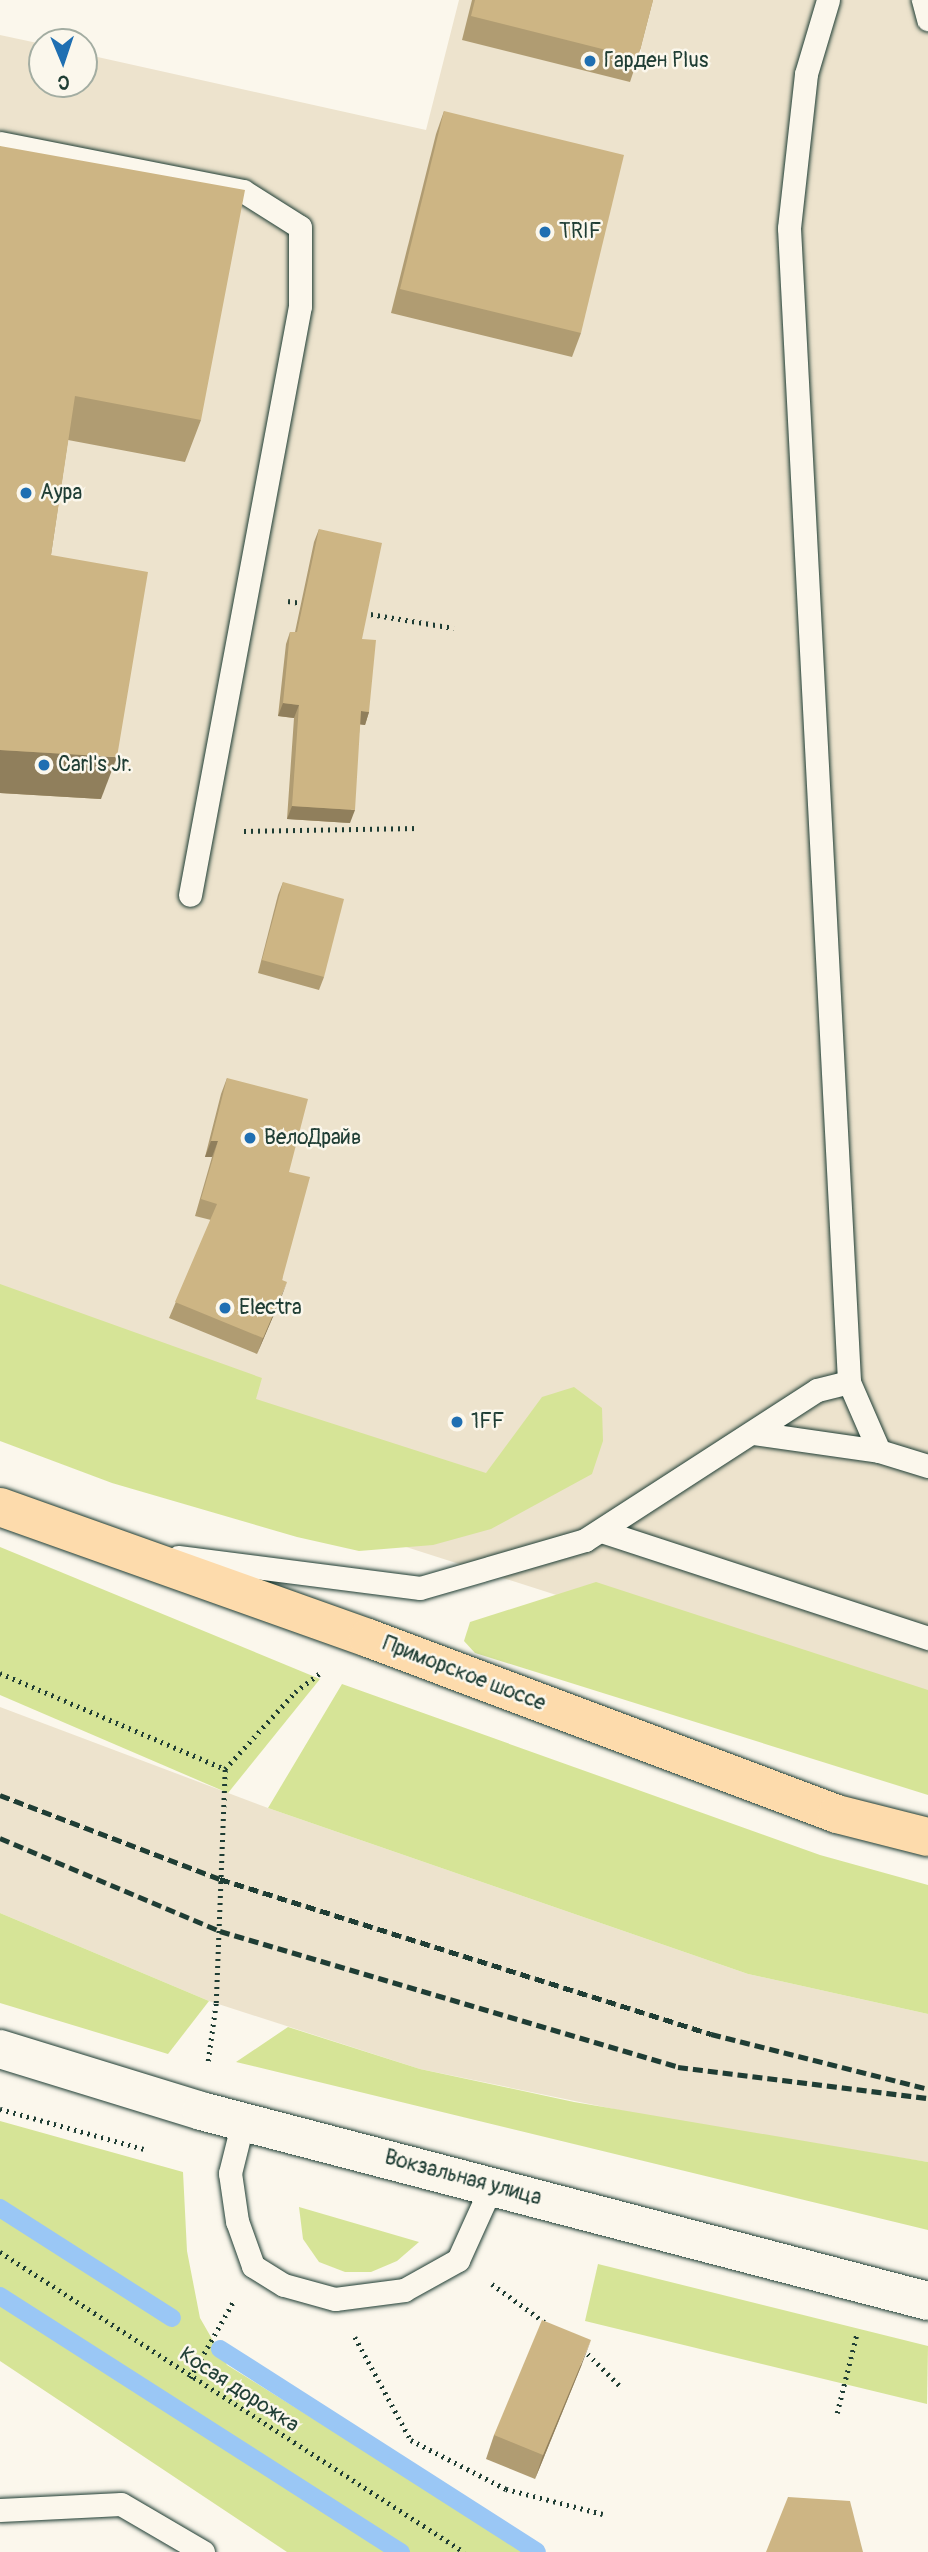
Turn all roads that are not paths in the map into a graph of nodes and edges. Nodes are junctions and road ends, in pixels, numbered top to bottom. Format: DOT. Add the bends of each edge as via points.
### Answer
graph roads {
  1 [pos="828,0"];
  2 [pos="923,0"];
  3 [pos="928,19"];
  4 [pos="0,143"];
  5 [pos="190,895"];
  6 [pos="849,1382"];
  7 [pos="754,1433"];
  8 [pos="879,1451"];
  9 [pos="928,1466"];
  10 [pos="0,1507"];
  11 [pos="601,1531"];
  12 [pos="105,1547"];
  13 [pos="928,1638"];
  14 [pos="928,1837"];
  15 [pos="0,2049"];
  16 [pos="243,2121"];
  17 [pos="492,2185"];
  18 [pos="928,2301"];
  19 [pos="0,2510"];
  20 [pos="203,2552"];
  1 -- 6 [label="lane" via="806,75 789,228"];
  2 -- 3 [label="lane"];
  4 -- 5 [label="lane" via="243,191 300,227 300,306"];
  6 -- 7 [label="lane" via="817,1390"];
  6 -- 8 [label="lane"];
  7 -- 8 [label="lane"];
  7 -- 11 [label="lane"];
  8 -- 9 [label="lane"];
  10 -- 12 [label="main road, Приморское шоссе"];
  11 -- 12 [label="lane" via="585,1540 420,1588"];
  11 -- 13 [label="lane"];
  12 -- 14 [label="main road, Приморское шоссе" via="368,1638 837,1814"];
  15 -- 16 [label="street, Вокзальная улица"];
  16 -- 17 [label="street, Вокзальная улица"];
  16 -- 17 [label="lane" via="230,2174 237,2221 253,2266 284,2285 335,2299 404,2290 458,2260"];
  17 -- 18 [label="street, Вокзальная улица"];
  19 -- 20 [label="lane" via="121,2504"];
}
